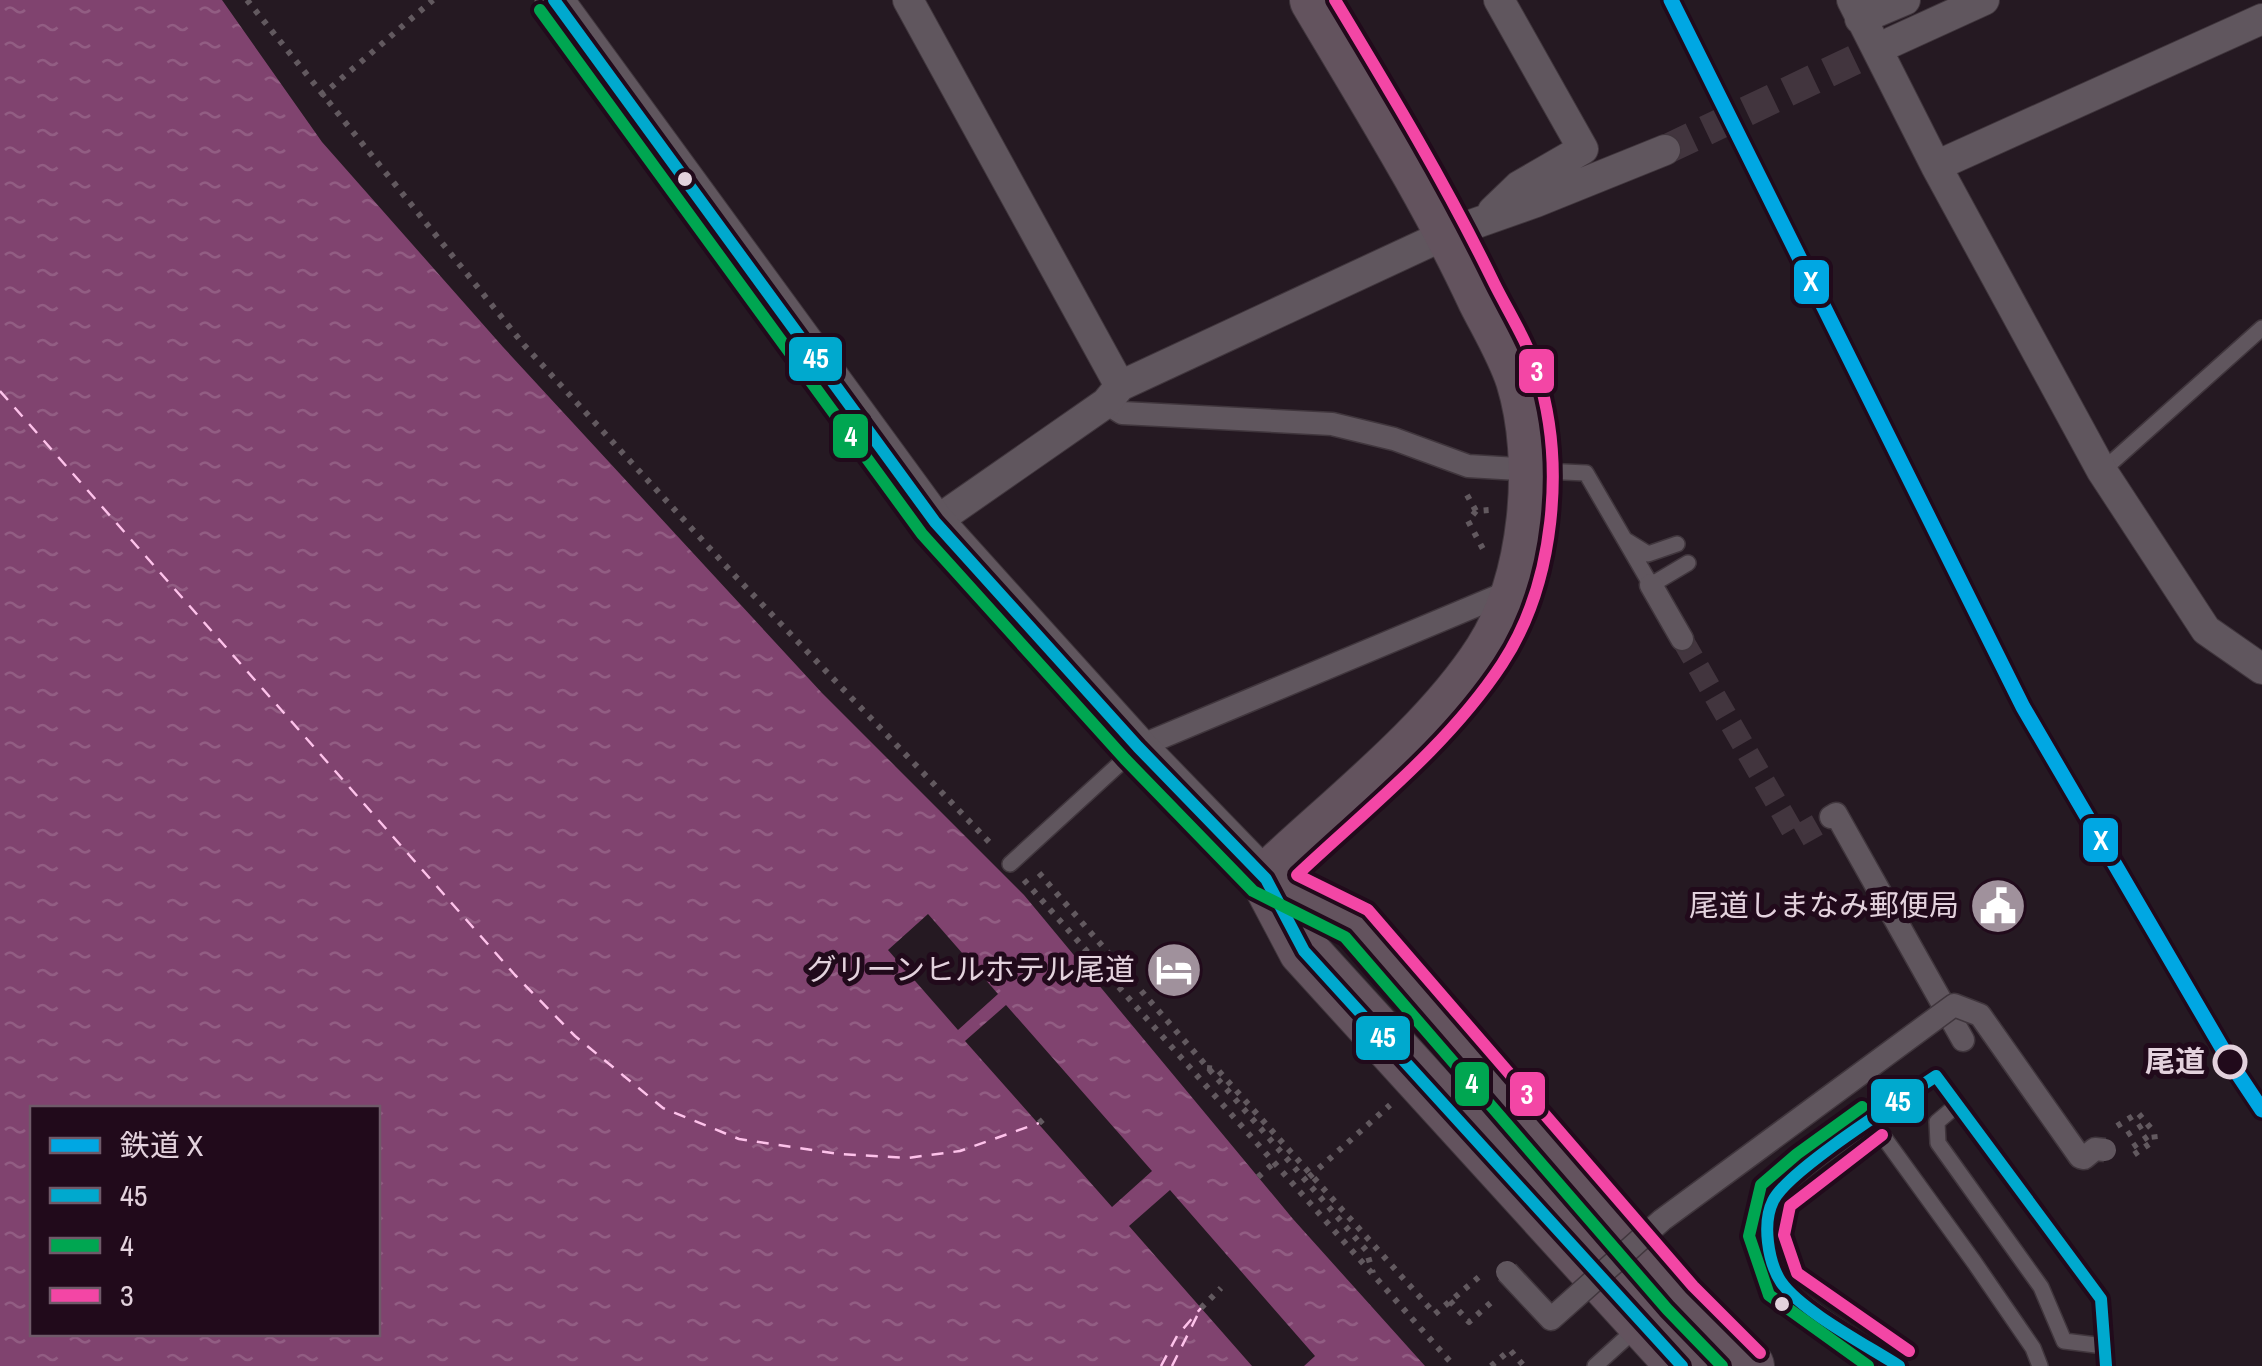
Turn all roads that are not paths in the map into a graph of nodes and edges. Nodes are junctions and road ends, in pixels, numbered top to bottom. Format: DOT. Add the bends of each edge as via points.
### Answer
graph roads {
  1 [pos="554,0"];
  2 [pos="908,0"];
  3 [pos="1316,0"];
  4 [pos="1499,0"];
  5 [pos="1905,0"];
  6 [pos="1984,0"];
  7 [pos="1856,9"];
  8 [pos="2262,19"];
  9 [pos="1892,42"];
  10 [pos="1665,150"];
  11 [pos="1936,166"];
  12 [pos="1470,224"];
  13 [pos="2262,328"];
  14 [pos="1113,395"];
  15 [pos="1536,470"];
  16 [pos="2102,471"];
  17 [pos="935,522"];
  18 [pos="1624,538"];
  19 [pos="1677,544"];
  20 [pos="1688,563"];
  21 [pos="1502,572"];
  22 [pos="1651,585"];
  23 [pos="1682,639"];
  24 [pos="2262,669"];
  25 [pos="1138,747"];
  26 [pos="1831,817"];
  27 [pos="1016,859"];
  28 [pos="1266,879"];
  29 [pos="1962,1040"];
  30 [pos="1957,1106"];
  31 [pos="1872,1121"];
  32 [pos="2100,1146"];
  33 [pos="1506,1280"];
  34 [pos="1642,1324"];
  35 [pos="2104,1346"];
  36 [pos="1595,1366"];
  37 [pos="1682,1366"];
  38 [pos="1749,1366"];
  39 [pos="1899,1366"];
  40 [pos="2040,1366"];
  41 [pos="2106,1366"];
  1 -- 17 [label="street"];
  2 -- 14 [label="street"];
  3 -- 12 [label="highway"];
  4 -- 12 [label="street" via="1583,149"];
  5 -- 7 [label="street"];
  6 -- 9 [label="street"];
  7 -- 11 [label="street"];
  8 -- 11 [label="street"];
  10 -- 12 [label="street"];
  11 -- 16 [label="street"];
  12 -- 14 [label="street"];
  12 -- 15 [label="highway" via="1521,380"];
  13 -- 16 [label="lane"];
  14 -- 15 [label="street" via="1122,413 1332,424 1468,466"];
  14 -- 17 [label="street"];
  15 -- 18 [label="lane" via="1586,472"];
  15 -- 21 [label="highway" via="1533,520"];
  16 -- 24 [label="street" via="2206,630"];
  17 -- 25 [label="street"];
  18 -- 19 [label="lane" via="1648,554"];
  18 -- 22 [label="lane"];
  20 -- 22 [label="lane"];
  21 -- 25 [label="street"];
  21 -- 28 [label="highway" via="1490,651 1428,727"];
  22 -- 23 [label="street"];
  25 -- 27 [label="lane"];
  25 -- 28 [label="street"];
  26 -- 29 [label="street" via="1836,814"];
  28 -- 34 [label="highway" via="1304,952"];
  28 -- 38 [label="highway" via="1356,923 1680,1298"];
  30 -- 31 [label="lane" via="1936,1076"];
  30 -- 35 [label="lane" via="2101,1299"];
  30 -- 35 [label="lane" via="1936,1122 1938,1143 2041,1287 2064,1340"];
  31 -- 39 [label="lane" via="1774,1197 1766,1236 1782,1284"];
  31 -- 40 [label="lane"];
  32 -- 33 [label="street, bridge" via="2080,1157 1980,1015 1954,1005 1662,1220 1551,1319"];
  34 -- 36 [label="lane"];
  34 -- 37 [label="highway"];
  35 -- 41 [label="lane"];
}
